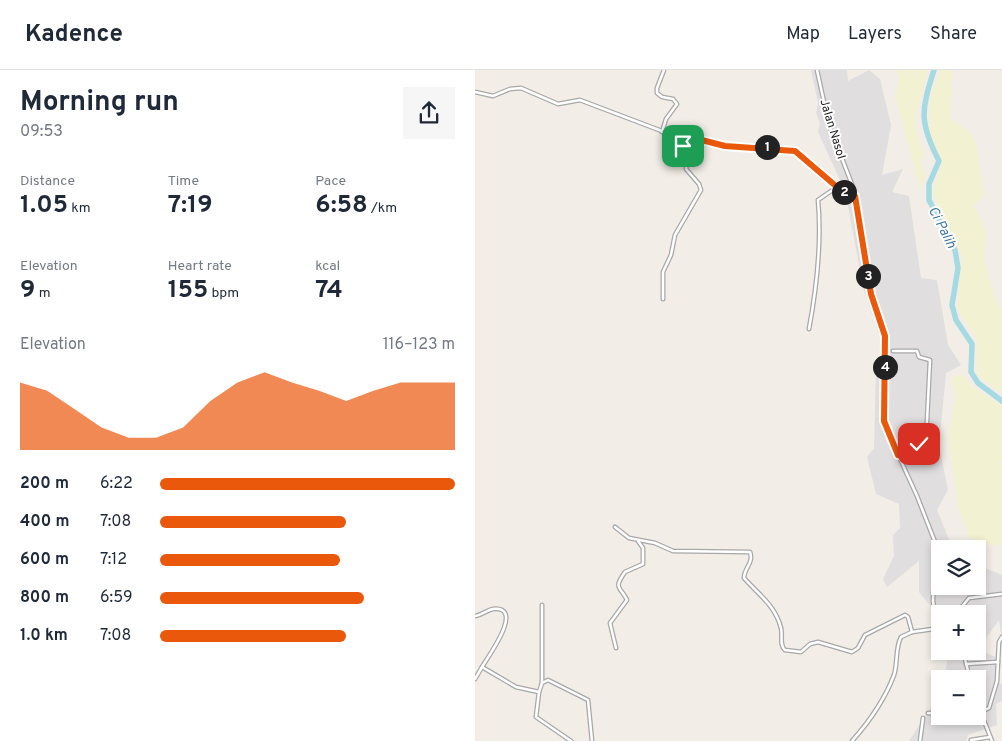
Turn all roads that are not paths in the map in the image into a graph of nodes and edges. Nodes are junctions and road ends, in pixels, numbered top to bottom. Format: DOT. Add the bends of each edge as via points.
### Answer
graph roads {
  1 [pos="664,70"];
  2 [pos="817,70"];
  3 [pos="475,92"];
  4 [pos="662,132"];
  5 [pos="686,136"];
  6 [pos="837,187"];
  7 [pos="855,196"];
  8 [pos="663,299"];
  9 [pos="809,329"];
  10 [pos="893,351"];
  11 [pos="898,455"];
  12 [pos="615,527"];
  13 [pos="637,540"];
  14 [pos="1002,594"];
  15 [pos="541,605"];
  16 [pos="933,605"];
  17 [pos="963,605"];
  18 [pos="475,616"];
  19 [pos="931,629"];
  20 [pos="912,632"];
  21 [pos="1002,637"];
  22 [pos="616,648"];
  23 [pos="965,660"];
  24 [pos="998,662"];
  25 [pos="966,664"];
  26 [pos="482,666"];
  27 [pos="968,670"];
  28 [pos="475,679"];
  29 [pos="542,683"];
  30 [pos="539,692"];
  31 [pos="986,709"];
  32 [pos="928,713"];
  33 [pos="931,713"];
  34 [pos="923,718"];
  35 [pos="984,725"];
  36 [pos="990,737"];
  37 [pos="971,740"];
  38 [pos="571,741"];
  39 [pos="592,741"];
  40 [pos="853,741"];
  41 [pos="920,741"];
  42 [pos="992,741"];
  1 -- 4 [label="street" via="657,93 677,104 666,119"];
  2 -- 7 [label="street, Jalan Nasol" via="829,125"];
  3 -- 4 [label="street" via="489,97 512,88 524,88 558,104 582,101"];
  4 -- 5 [label="street"];
  5 -- 6 [label="street" via="725,146 795,151"];
  5 -- 8 [label="street" via="683,146 686,170 701,188 675,235 663,272"];
  6 -- 7 [label="street"];
  6 -- 9 [label="street" via="818,200 820,251"];
  7 -- 11 [label="street, Jalan Nasol" via="871,294 885,336 884,421"];
  10 -- 11 [label="street" via="917,351 919,357 930,360 926,440 918,445 917,450"];
  11 -- 16 [label="street, Jalan Nasol" via="934,536"];
  12 -- 13 [label="street" via="626,537"];
  13 -- 20 [label="street" via="677,551 751,552 744,578 773,608 781,626 785,650 801,652 818,642 852,652 865,635 905,615"];
  13 -- 22 [label="street" via="643,548 643,564 623,573 618,586 627,602 610,623"];
  14 -- 17 [label="street" via="969,598"];
  15 -- 29 [label="street"];
  18 -- 26 [label="street" via="492,609 505,615 507,620 505,630"];
  19 -- 20 [label="street"];
  20 -- 40 [label="street" via="900,640 891,681 874,713"];
  21 -- 24 [label="street"];
  23 -- 25 [label="street"];
  24 -- 25 [label="street"];
  24 -- 31 [label="street" via="997,684 990,706"];
  25 -- 27 [label="street"];
  26 -- 28 [label="street"];
  26 -- 30 [label="street" via="516,687"];
  29 -- 30 [label="street"];
  29 -- 39 [label="street" via="548,680 557,683 589,700"];
  30 -- 38 [label="street" via="536,717"];
  32 -- 33 [label="street"];
  34 -- 41 [label="street"];
  35 -- 36 [label="street"];
  36 -- 37 [label="street"];
  36 -- 42 [label="street"];
}
